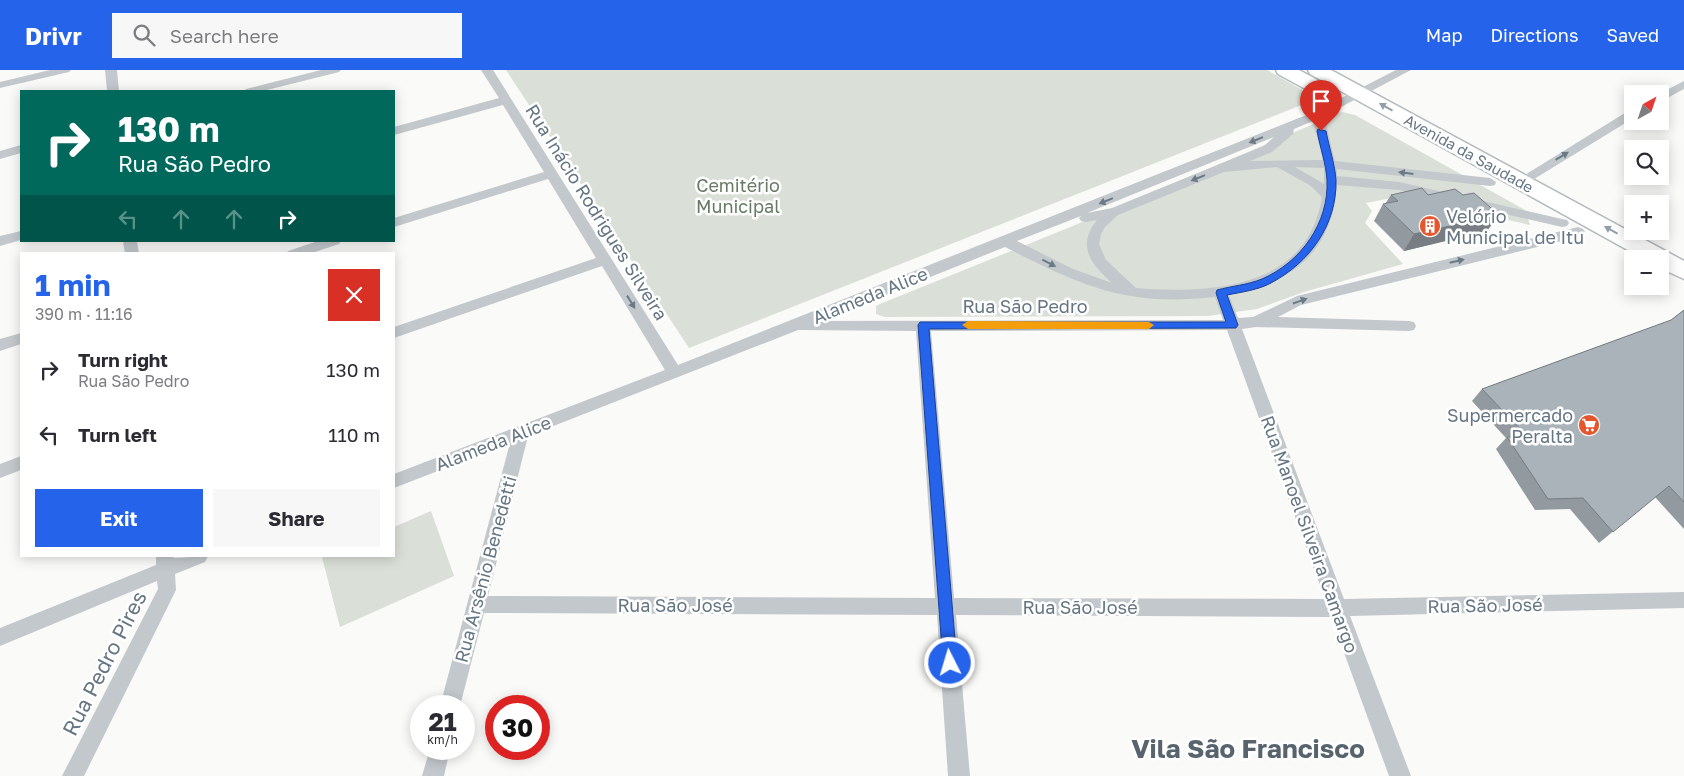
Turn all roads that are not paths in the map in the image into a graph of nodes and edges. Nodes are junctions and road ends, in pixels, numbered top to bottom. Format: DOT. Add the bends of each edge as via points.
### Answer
graph roads {
  1 [pos="65,70"];
  2 [pos="111,70"];
  3 [pos="335,70"];
  4 [pos="487,70"];
  5 [pos="1286,70"];
  6 [pos="1317,70"];
  7 [pos="1406,70"];
  8 [pos="1684,84"];
  9 [pos="0,86"];
  10 [pos="113,90"];
  11 [pos="254,90"];
  12 [pos="1669,93"];
  13 [pos="1351,98"];
  14 [pos="506,100"];
  15 [pos="1318,115"];
  16 [pos="1624,119"];
  17 [pos="1301,121"];
  18 [pos="395,131"];
  19 [pos="20,149"];
  20 [pos="0,155"];
  21 [pos="1276,163"];
  22 [pos="1329,163"];
  23 [pos="1221,168"];
  24 [pos="552,174"];
  25 [pos="1444,177"];
  26 [pos="1332,180"];
  27 [pos="1521,181"];
  28 [pos="1490,182"];
  29 [pos="1440,194"];
  30 [pos="1330,197"];
  31 [pos="1116,211"];
  32 [pos="1058,220"];
  33 [pos="395,223"];
  34 [pos="1576,224"];
  35 [pos="20,235"];
  36 [pos="0,241"];
  37 [pos="1006,241"];
  38 [pos="331,242"];
  39 [pos="299,252"];
  40 [pos="1624,257"];
  41 [pos="605,260"];
  42 [pos="1684,271"];
  43 [pos="1669,282"];
  44 [pos="1684,291"];
  45 [pos="1135,293"];
  46 [pos="1221,293"];
  47 [pos="1256,322"];
  48 [pos="924,325"];
  49 [pos="1232,325"];
  50 [pos="793,326"];
  51 [pos="1409,326"];
  52 [pos="395,333"];
  53 [pos="20,338"];
  54 [pos="0,345"];
  55 [pos="675,373"];
  56 [pos="521,432"];
  57 [pos="20,464"];
  58 [pos="0,471"];
  59 [pos="395,481"];
  60 [pos="194,557"];
  61 [pos="166,562"];
  62 [pos="1684,600"];
  63 [pos="476,604"];
  64 [pos="946,606"];
  65 [pos="1338,608"];
  66 [pos="0,637"];
  67 [pos="453,695"];
  68 [pos="437,760"];
  69 [pos="73,776"];
  70 [pos="433,776"];
  71 [pos="959,776"];
  72 [pos="1400,776"];
  1 -- 9 [label="street"];
  2 -- 10 [label="street"];
  3 -- 11 [label="street"];
  4 -- 14 [label="street, Rua Inácio Rodrigues Silveira"];
  5 -- 13 [label="main road"];
  6 -- 13 [label="main road"];
  7 -- 13 [label="street, Alameda Alice"];
  8 -- 12 [label="street"];
  13 -- 15 [label="street, Alameda Alice"];
  27 -- 13 [label="main road, Avenida da Saudade, one-way"];
  13 -- 28 [label="main road, Avenida da Saudade"];
  14 -- 18 [label="street"];
  14 -- 24 [label="street, Rua Inácio Rodrigues Silveira"];
  15 -- 17 [label="street, Alameda Alice"];
  15 -- 22 [label="street"];
  27 -- 16 [label="street, one-way"];
  17 -- 23 [label="street" via="1268,149"];
  17 -- 32 [label="street, Alameda Alice, one-way"];
  19 -- 20 [label="street"];
  21 -- 22 [label="street"];
  21 -- 23 [label="street"];
  21 -- 30 [label="street" via="1304,175"];
  25 -- 22 [label="street, one-way"];
  22 -- 26 [label="street"];
  23 -- 31 [label="street, one-way"];
  24 -- 33 [label="street"];
  24 -- 41 [label="street, Rua Inácio Rodrigues Silveira"];
  25 -- 28 [label="street"];
  25 -- 29 [label="street" via="1439,186"];
  26 -- 29 [label="street" via="1399,186"];
  26 -- 30 [label="street"];
  27 -- 34 [label="main road, Avenida da Saudade"];
  28 -- 34 [label="main road, Avenida da Saudade" via="1517,187 1548,203"];
  29 -- 34 [label="street"];
  30 -- 46 [label="street" via="1323,226 1305,254 1267,281"];
  31 -- 32 [label="street"];
  31 -- 45 [label="street" via="1096,227 1093,248 1103,266"];
  32 -- 37 [label="street, Alameda Alice"];
  34 -- 40 [label="main road, Avenida da Saudade"];
  42 -- 34 [label="main road, Avenida da Saudade, one-way"];
  47 -- 34 [label="street, Rua São Pedro, one-way" via="1297,301"];
  35 -- 36 [label="street"];
  37 -- 45 [label="street, one-way" via="1058,268"];
  37 -- 50 [label="street, Alameda Alice"];
  38 -- 39 [label="street"];
  41 -- 52 [label="street"];
  41 -- 55 [label="street, Rua Inácio Rodrigues Silveira, one-way"];
  43 -- 44 [label="main road"];
  45 -- 46 [label="street"];
  46 -- 49 [label="street, Rua Manoel Silveira Camargo"];
  47 -- 49 [label="street, Rua São Pedro"];
  47 -- 51 [label="street, Rua São Pedro"];
  48 -- 49 [label="street, Rua São Pedro"];
  48 -- 50 [label="street, Rua São Pedro"];
  48 -- 64 [label="street"];
  49 -- 65 [label="street, Rua Manoel Silveira Camargo"];
  50 -- 55 [label="street, Alameda Alice"];
  53 -- 54 [label="street"];
  55 -- 56 [label="street, Alameda Alice"];
  56 -- 59 [label="street, Alameda Alice"];
  56 -- 63 [label="street, Rua Arsênio Benedetti"];
  57 -- 58 [label="street"];
  60 -- 61 [label="street"];
  61 -- 66 [label="street"];
  61 -- 69 [label="street, Rua Pedro Pires" via="167,590"];
  62 -- 65 [label="street, Rua São José"];
  63 -- 64 [label="street, Rua São José"];
  63 -- 67 [label="street, Rua Arsênio Benedetti"];
  64 -- 65 [label="street, Rua São José"];
  64 -- 71 [label="street"];
  65 -- 72 [label="street, Rua Manoel Silveira Camargo"];
  68 -- 70 [label="street"];
}
